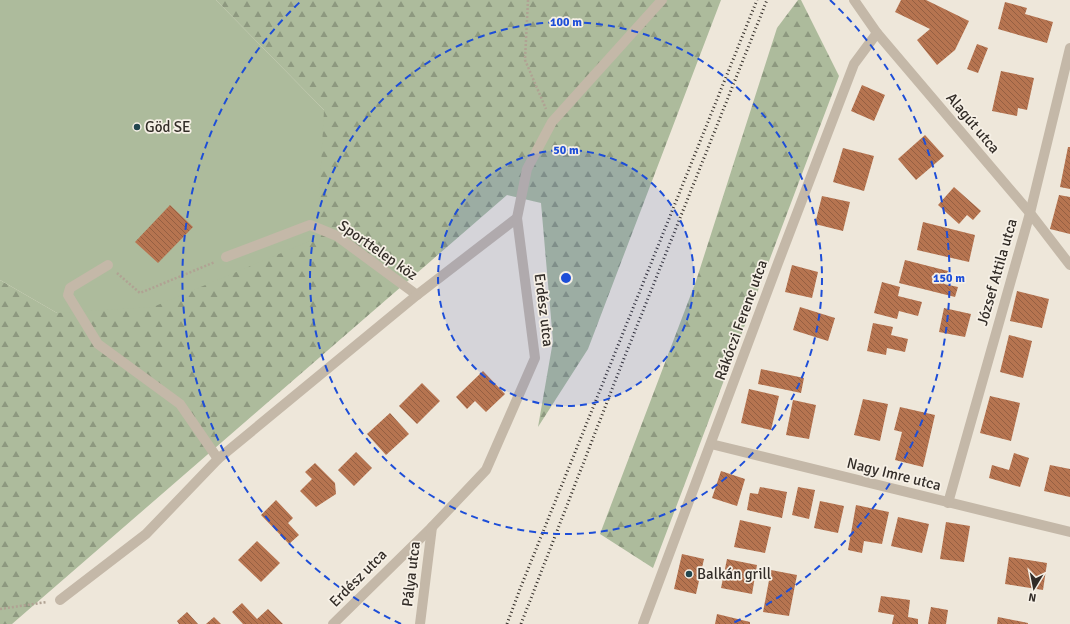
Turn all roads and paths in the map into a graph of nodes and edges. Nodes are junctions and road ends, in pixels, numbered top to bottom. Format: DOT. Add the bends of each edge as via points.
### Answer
graph roads {
  1 [pos="528,0"];
  2 [pos="662,0"];
  3 [pos="854,0"];
  4 [pos="877,33"];
  5 [pos="1070,48"];
  6 [pos="552,122"];
  7 [pos="1030,213"];
  8 [pos="517,218"];
  9 [pos="226,257"];
  10 [pos="108,265"];
  11 [pos="1070,265"];
  12 [pos="418,295"];
  13 [pos="711,444"];
  14 [pos="218,458"];
  15 [pos="948,503"];
  16 [pos="432,527"];
  17 [pos="1070,532"];
  18 [pos="60,600"];
  19 [pos="0,609"];
  20 [pos="333,624"];
  21 [pos="420,624"];
  22 [pos="644,624"];
  1 -- 6 [label="path" via="524,60"];
  2 -- 6 [label="street, Erdész utca"];
  3 -- 4 [label="street, Alagút utca"];
  4 -- 7 [label="street, Alagút utca"];
  4 -- 13 [label="street, Rákóczi Ferenc utca" via="854,64"];
  5 -- 7 [label="street, József Attila utca"];
  6 -- 8 [label="street, Erdész utca" via="527,169"];
  7 -- 11 [label="street, Alagút utca"];
  7 -- 15 [label="street, József Attila utca"];
  8 -- 12 [label="street, Sporttelep köz"];
  8 -- 16 [label="street, Erdész utca" via="535,358 486,470"];
  9 -- 10 [label="path" via="140,293"];
  9 -- 12 [label="street, Sporttelep köz" via="310,225 337,236"];
  10 -- 14 [label="street" via="70,288 68,295 98,344 180,404"];
  12 -- 14 [label="street"];
  13 -- 15 [label="street, Nagy Imre utca"];
  13 -- 22 [label="street, Rákóczi Ferenc utca"];
  14 -- 18 [label="street" via="146,534"];
  15 -- 17 [label="street, Nagy Imre utca"];
  16 -- 20 [label="street, Erdész utca"];
  16 -- 21 [label="street, Pálya utca"];
  18 -- 19 [label="path"];
}
